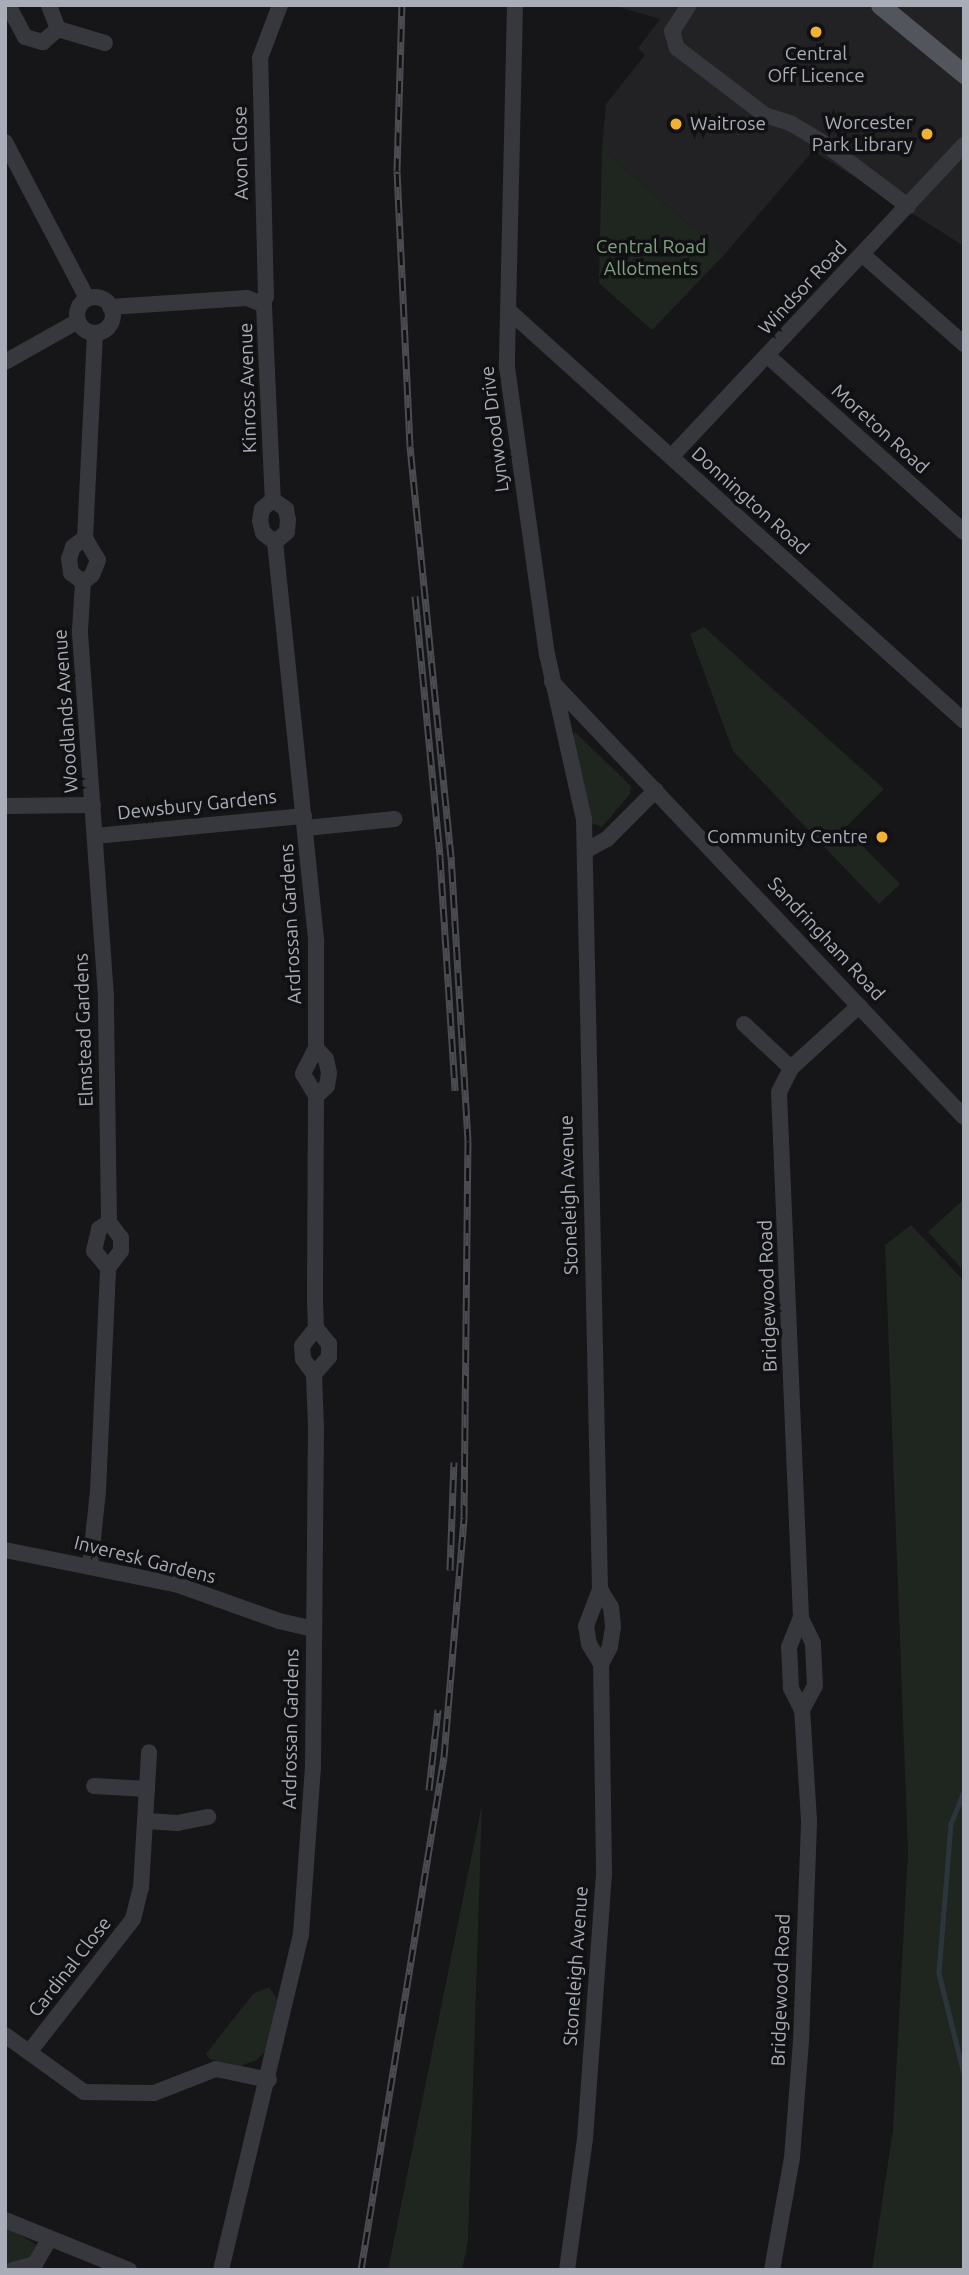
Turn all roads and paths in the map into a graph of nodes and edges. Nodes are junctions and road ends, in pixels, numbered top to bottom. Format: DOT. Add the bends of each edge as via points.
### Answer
graph roads {
  1 [pos="8,5"];
  2 [pos="49,5"];
  3 [pos="280,5"];
  4 [pos="515,5"];
  5 [pos="689,5"];
  6 [pos="884,6"];
  7 [pos="58,29"];
  8 [pos="105,43"];
  9 [pos="964,74"];
  10 [pos="5,142"];
  11 [pos="964,145"];
  12 [pos="908,206"];
  13 [pos="863,254"];
  14 [pos="86,298"];
  15 [pos="260,301"];
  16 [pos="110,307"];
  17 [pos="509,311"];
  18 [pos="78,321"];
  19 [pos="95,333"];
  20 [pos="964,344"];
  21 [pos="769,357"];
  22 [pos="5,362"];
  23 [pos="671,457"];
  24 [pos="273,500"];
  25 [pos="964,533"];
  26 [pos="85,538"];
  27 [pos="275,542"];
  28 [pos="83,582"];
  29 [pos="552,682"];
  30 [pos="964,722"];
  31 [pos="656,790"];
  32 [pos="302,797"];
  33 [pos="580,799"];
  34 [pos="93,805"];
  35 [pos="5,806"];
  36 [pos="394,819"];
  37 [pos="305,822"];
  38 [pos="95,836"];
  39 [pos="585,851"];
  40 [pos="859,1006"];
  41 [pos="744,1024"];
  42 [pos="316,1048"];
  43 [pos="791,1068"];
  44 [pos="316,1096"];
  45 [pos="964,1117"];
  46 [pos="316,1328"];
  47 [pos="314,1374"];
  48 [pos="5,1550"];
  49 [pos="90,1567"];
  50 [pos="600,1590"];
  51 [pos="801,1618"];
  52 [pos="313,1629"];
  53 [pos="601,1664"];
  54 [pos="802,1710"];
  55 [pos="149,1752"];
  56 [pos="94,1786"];
  57 [pos="147,1789"];
  58 [pos="208,1817"];
  59 [pos="146,1821"];
  60 [pos="5,2035"];
  61 [pos="30,2052"];
  62 [pos="269,2080"];
  63 [pos="5,2220"];
  64 [pos="49,2240"];
  65 [pos="13,2270"];
  66 [pos="129,2270"];
  67 [pos="221,2270"];
  68 [pos="567,2270"];
  69 [pos="772,2270"];
  1 -- 7 [label="street" via="25,37 32,41 43,42"];
  2 -- 7 [label="street"];
  3 -- 15 [label="street, Avon Close" via="260,58 266,297"];
  4 -- 17 [label="street, Lynwood Drive"];
  5 -- 12 [label="street" via="672,31 677,48 765,115 792,124 825,144"];
  6 -- 9 [label="main road"];
  7 -- 8 [label="street"];
  10 -- 14 [label="street"];
  11 -- 12 [label="street, Windsor Road"];
  12 -- 13 [label="street, Windsor Road"];
  13 -- 20 [label="street"];
  13 -- 21 [label="street, Windsor Road"];
  14 -- 16 [label="street" via="104,299"];
  14 -- 18 [label="street" via="77,312"];
  15 -- 16 [label="street, Kinross Avenue"];
  15 -- 24 [label="street, Kinross Avenue" via="267,314"];
  16 -- 19 [label="street" via="108,327"];
  17 -- 23 [label="street, Donnington Road"];
  17 -- 29 [label="street, Lynwood Drive" via="507,367"];
  18 -- 19 [label="street"];
  18 -- 22 [label="street"];
  19 -- 26 [label="street, Woodlands Avenue"];
  21 -- 23 [label="street, Windsor Road"];
  21 -- 25 [label="street, Moreton Road"];
  23 -- 30 [label="street, Donnington Road"];
  24 -- 27 [label="street, Kinross Avenue" via="262,509 261,521 263,533"];
  24 -- 27 [label="street, Kinross Avenue" via="286,509 288,520 287,532"];
  26 -- 28 [label="street, Woodlands Avenue" via="98,560"];
  26 -- 28 [label="street, Woodlands Avenue" via="73,547 69,559 71,573"];
  27 -- 32 [label="street, Kinross Avenue"];
  28 -- 34 [label="street, Woodlands Avenue" via="79,630"];
  29 -- 31 [label="street, Sandringham Road"];
  29 -- 33 [label="street, Lynwood Drive"];
  31 -- 39 [label="street" via="607,839"];
  31 -- 40 [label="street, Sandringham Road"];
  32 -- 37 [label="street, Ardrossan Gardens"];
  33 -- 39 [label="street, Stoneleigh Avenue"];
  34 -- 35 [label="street, Dewsbury Gardens"];
  34 -- 38 [label="street, Woodlands Avenue"];
  36 -- 37 [label="street, Dewsbury Gardens"];
  37 -- 38 [label="street, Dewsbury Gardens"];
  37 -- 42 [label="street, Ardrossan Gardens" via="316,942"];
  38 -- 49 [label="street, Elmstead Gardens" via="106,996 109,1222 99,1229 94,1251 108,1268 98,1502"];
  39 -- 50 [label="street, Stoneleigh Avenue"];
  40 -- 43 [label="street, Bridgewood Road"];
  40 -- 45 [label="street, Sandringham Road"];
  41 -- 43 [label="street" via="762,1053"];
  42 -- 44 [label="street, Ardrossan Gardens" via="305,1061 303,1074"];
  42 -- 44 [label="street, Ardrossan Gardens" via="326,1059 329,1073 327,1086"];
  43 -- 51 [label="street, Bridgewood Road" via="779,1092"];
  44 -- 46 [label="street, Ardrossan Gardens"];
  46 -- 47 [label="street, Ardrossan Gardens" via="302,1346 303,1359"];
  46 -- 47 [label="street, Ardrossan Gardens" via="329,1344 329,1357"];
  47 -- 52 [label="street, Ardrossan Gardens"];
  48 -- 49 [label="street, Inveresk Gardens"];
  49 -- 52 [label="street, Inveresk Gardens" via="178,1585"];
  50 -- 53 [label="street, Stoneleigh Avenue" via="611,1608 612,1627 611,1647"];
  50 -- 53 [label="street, Stoneleigh Avenue" via="586,1626 589,1644"];
  51 -- 54 [label="street, Bridgewood Road" via="789,1647 791,1688"];
  51 -- 54 [label="street, Bridgewood Road" via="813,1643 815,1686"];
  52 -- 62 [label="street, Ardrossan Gardens" via="313,1768 301,1934"];
  53 -- 68 [label="street, Stoneleigh Avenue" via="604,1873 585,2139"];
  54 -- 69 [label="street, Bridgewood Road" via="809,1820 797,2118"];
  55 -- 57 [label="street, Cardinal Close"];
  56 -- 57 [label="street"];
  57 -- 59 [label="street, Cardinal Close"];
  58 -- 59 [label="street" via="177,1823"];
  59 -- 61 [label="street, Cardinal Close" via="141,1888 133,1919"];
  60 -- 61 [label="street"];
  61 -- 62 [label="street" via="72,2087 104,2095 154,2093 216,2069"];
  62 -- 67 [label="street, Ardrossan Gardens"];
  63 -- 64 [label="street"];
  64 -- 65 [label="street" via="35,2264"];
  64 -- 66 [label="street"];
}
